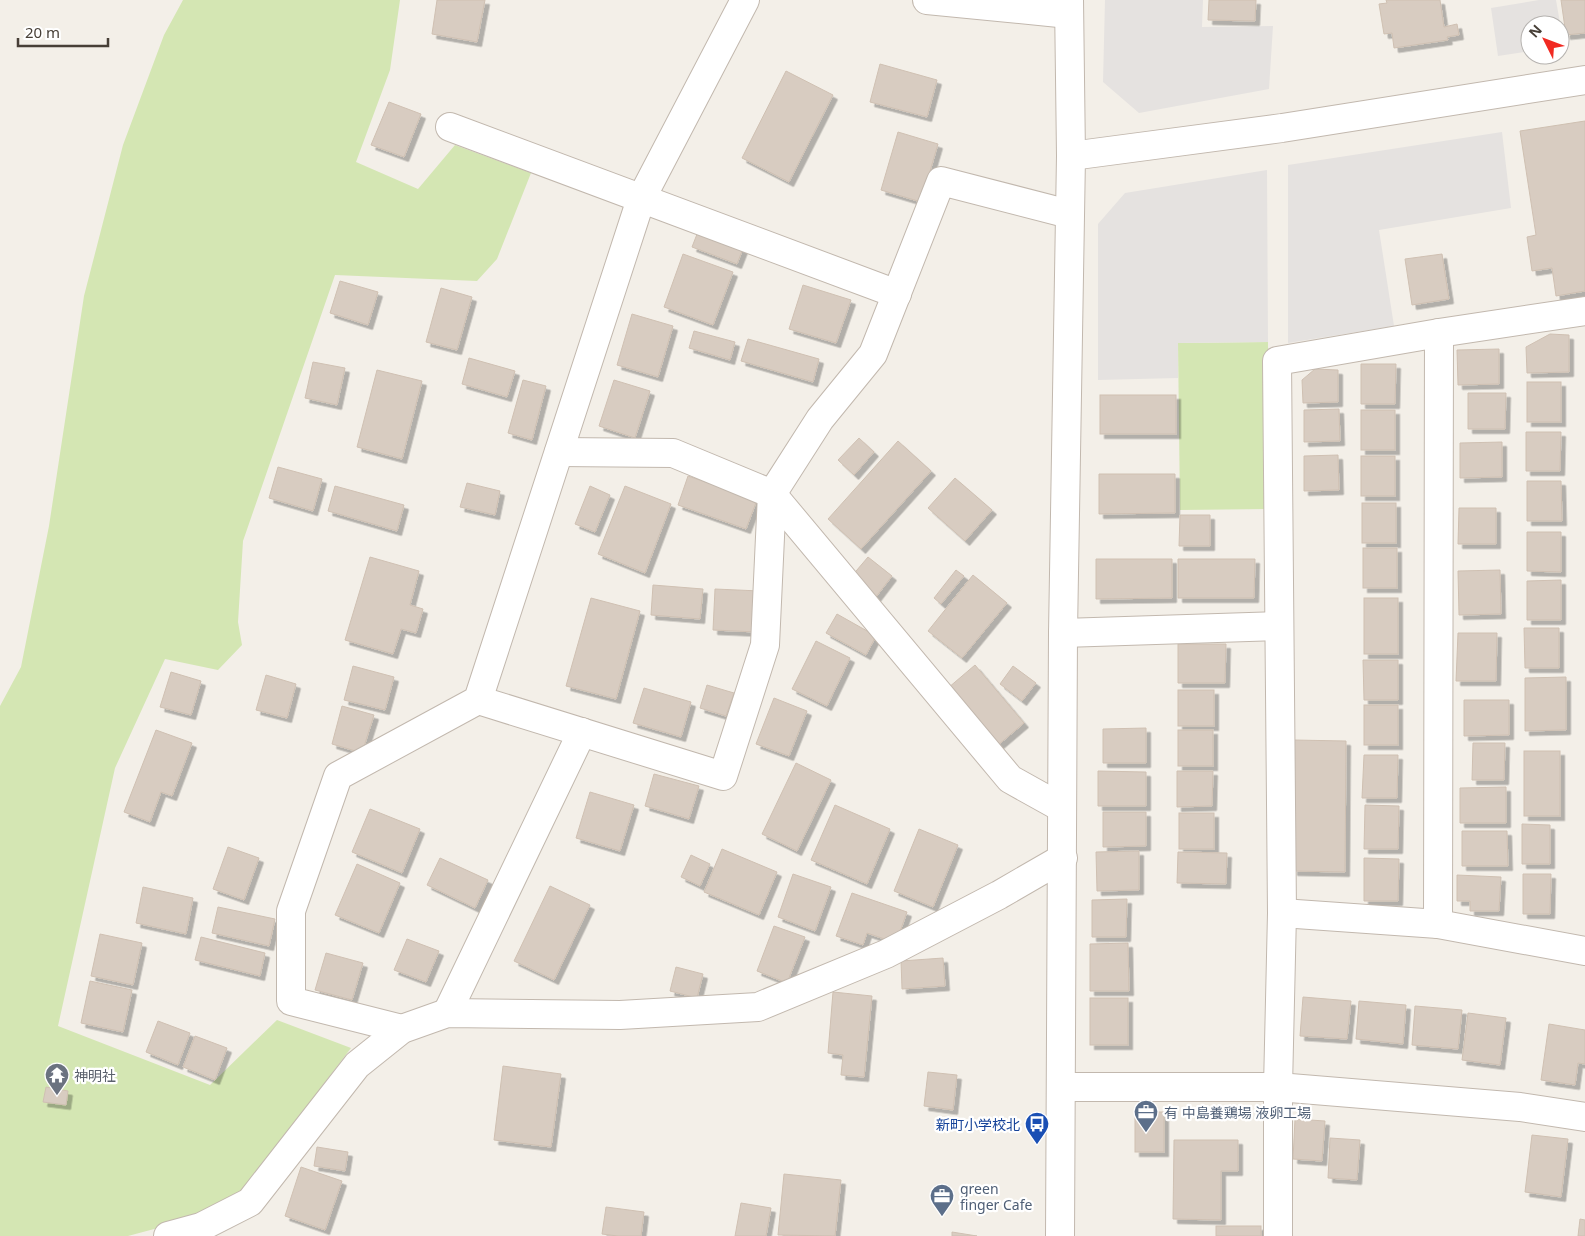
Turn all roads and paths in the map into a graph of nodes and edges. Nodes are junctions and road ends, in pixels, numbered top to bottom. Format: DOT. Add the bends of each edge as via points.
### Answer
graph roads {
  1 [pos="745,0"];
  2 [pos="927,0"];
  3 [pos="1069,7"];
  4 [pos="1585,80"];
  5 [pos="450,127"];
  6 [pos="1071,156"];
  7 [pos="641,199"];
  8 [pos="1069,214"];
  9 [pos="897,294"];
  10 [pos="1585,311"];
  11 [pos="1439,333"];
  12 [pos="559,452"];
  13 [pos="772,494"];
  14 [pos="1279,626"];
  15 [pos="1063,633"];
  16 [pos="478,700"];
  17 [pos="582,732"];
  18 [pos="1062,808"];
  19 [pos="1062,858"];
  20 [pos="1282,913"];
  21 [pos="1438,924"];
  22 [pos="1585,950"];
  23 [pos="447,1013"];
  24 [pos="402,1029"];
  25 [pos="1062,1087"];
  26 [pos="1278,1088"];
  27 [pos="1585,1118"];
  28 [pos="168,1236"];
  29 [pos="1060,1236"];
  30 [pos="1278,1236"];
  1 -- 7 [label="street"];
  2 -- 3 [label="street"];
  3 -- 6 [label="street"];
  4 -- 6 [label="street" via="1282,128"];
  5 -- 7 [label="street"];
  6 -- 8 [label="street"];
  7 -- 9 [label="street"];
  7 -- 12 [label="street"];
  8 -- 9 [label="street" via="941,181"];
  8 -- 15 [label="street"];
  9 -- 13 [label="street" via="873,354 820,419"];
  10 -- 11 [label="street"];
  11 -- 14 [label="street" via="1277,361"];
  11 -- 21 [label="street"];
  12 -- 13 [label="street" via="673,453"];
  12 -- 16 [label="street"];
  13 -- 17 [label="street" via="766,645 723,776"];
  13 -- 18 [label="street" via="1010,779"];
  14 -- 15 [label="street"];
  14 -- 20 [label="street"];
  15 -- 18 [label="street"];
  16 -- 17 [label="street"];
  16 -- 24 [label="street" via="338,776 291,911 292,1000"];
  17 -- 23 [label="street"];
  18 -- 19 [label="street"];
  19 -- 23 [label="street" via="886,954 758,1007 620,1016"];
  19 -- 25 [label="street"];
  20 -- 21 [label="street"];
  20 -- 26 [label="street"];
  21 -- 22 [label="street"];
  23 -- 24 [label="street"];
  24 -- 28 [label="street" via="357,1065 250,1202 202,1227"];
  25 -- 26 [label="street"];
  25 -- 29 [label="street"];
  26 -- 27 [label="street" via="1520,1108"];
  26 -- 30 [label="street"];
}
